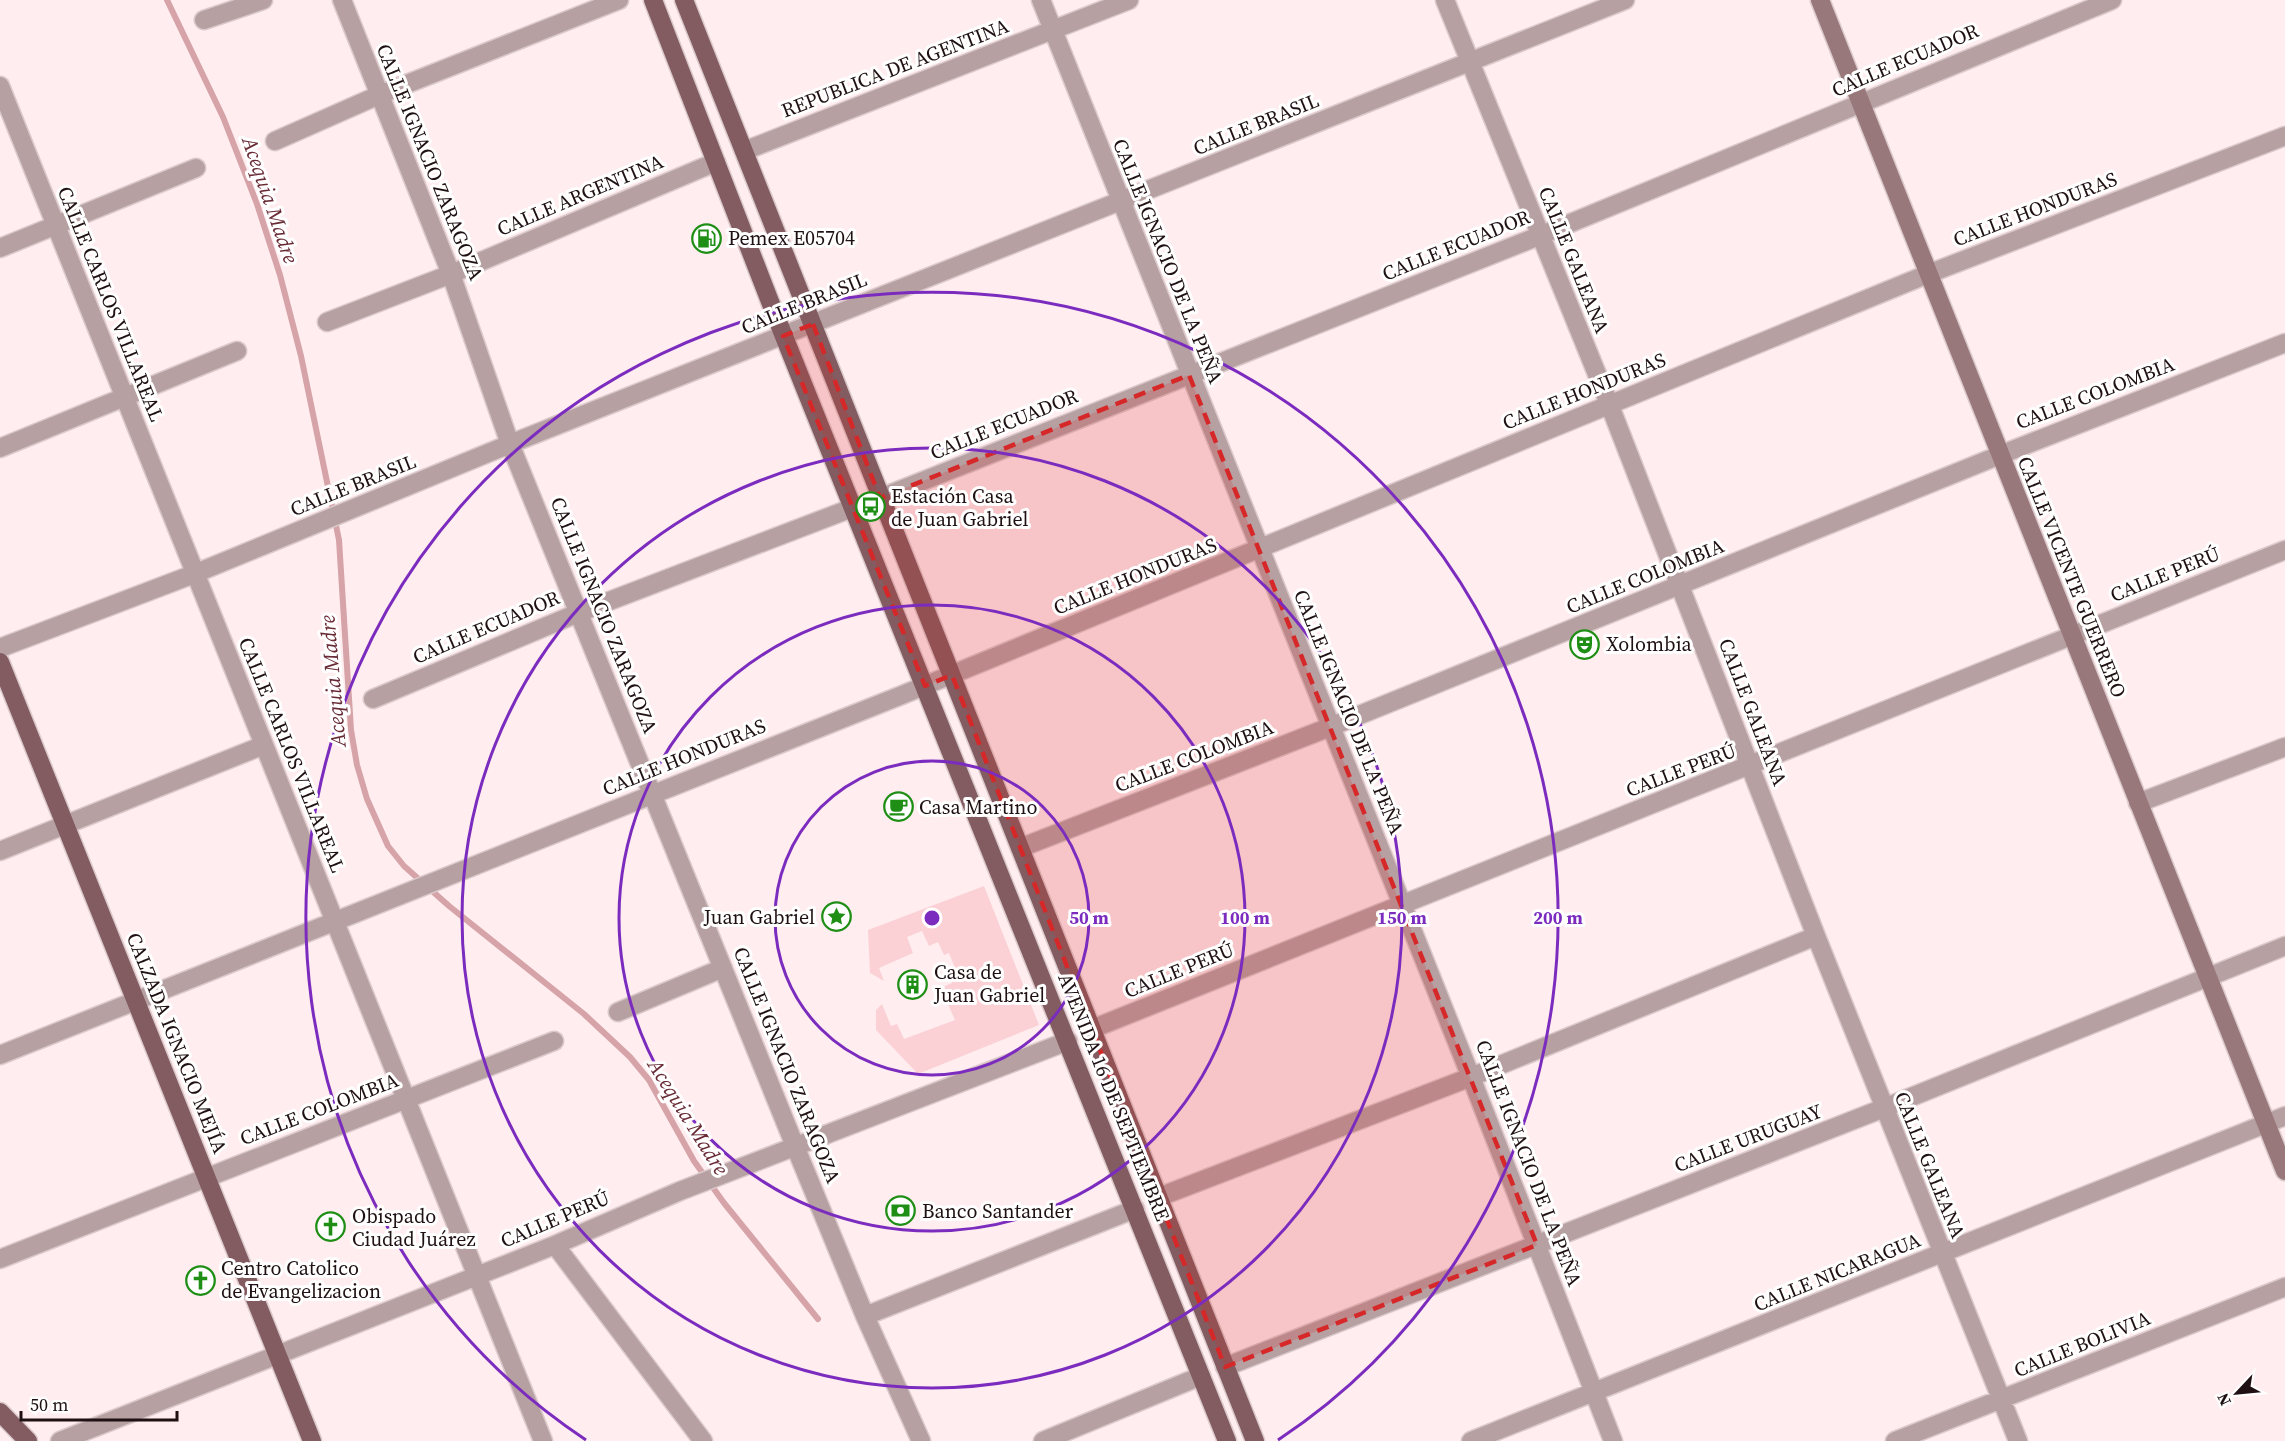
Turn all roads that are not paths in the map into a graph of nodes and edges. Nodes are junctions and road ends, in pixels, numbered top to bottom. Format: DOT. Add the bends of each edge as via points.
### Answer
graph roads {
  1 [pos="263,0"];
  2 [pos="342,0"];
  3 [pos="619,0"];
  4 [pos="653,0"];
  5 [pos="684,0"];
  6 [pos="1041,0"];
  7 [pos="1129,0"];
  8 [pos="1446,0"];
  9 [pos="1625,0"];
  10 [pos="1820,0"];
  11 [pos="2112,0"];
  12 [pos="204,20"];
  13 [pos="1053,30"];
  14 [pos="1471,62"];
  15 [pos="0,86"];
  16 [pos="378,95"];
  17 [pos="1860,103"];
  18 [pos="2285,136"];
  19 [pos="275,141"];
  20 [pos="744,151"];
  21 [pos="716,162"];
  22 [pos="196,168"];
  23 [pos="1122,203"];
  24 [pos="56,227"];
  25 [pos="1539,236"];
  26 [pos="0,248"];
  27 [pos="451,274"];
  28 [pos="1928,274"];
  29 [pos="327,322"];
  30 [pos="813,324"];
  31 [pos="783,336"];
  32 [pos="2285,343"];
  33 [pos="237,351"];
  34 [pos="1189,375"];
  35 [pos="124,397"];
  36 [pos="1610,406"];
  37 [pos="510,444"];
  38 [pos="0,448"];
  39 [pos="2000,455"];
  40 [pos="880,498"];
  41 [pos="852,508"];
  42 [pos="1260,548"];
  43 [pos="2285,550"];
  44 [pos="194,574"];
  45 [pos="1680,587"];
  46 [pos="578,613"];
  47 [pos="2072,636"];
  48 [pos="0,648"];
  49 [pos="0,662"];
  50 [pos="952,675"];
  51 [pos="924,686"];
  52 [pos="373,699"];
  53 [pos="1330,727"];
  54 [pos="264,745"];
  55 [pos="2285,747"];
  56 [pos="1750,767"];
  57 [pos="652,794"];
  58 [pos="2138,803"];
  59 [pos="65,826"];
  60 [pos="1020,848"];
  61 [pos="0,850"];
  62 [pos="1401,904"];
  63 [pos="334,922"];
  64 [pos="1816,936"];
  65 [pos="2285,946"];
  66 [pos="723,968"];
  67 [pos="2207,976"];
  68 [pos="135,1000"];
  69 [pos="618,1012"];
  70 [pos="1092,1029"];
  71 [pos="554,1041"];
  72 [pos="1068,1041"];
  73 [pos="0,1054"];
  74 [pos="1471,1077"];
  75 [pos="405,1100"];
  76 [pos="1884,1108"];
  77 [pos="2285,1116"];
  78 [pos="2266,1123"];
  79 [pos="795,1146"];
  80 [pos="2285,1171"];
  81 [pos="206,1177"];
  82 [pos="1159,1197"];
  83 [pos="1135,1209"];
  84 [pos="555,1245"];
  85 [pos="1537,1245"];
  86 [pos="1942,1255"];
  87 [pos="0,1259"];
  88 [pos="476,1276"];
  89 [pos="2285,1287"];
  90 [pos="865,1316"];
  91 [pos="276,1355"];
  92 [pos="1225,1367"];
  93 [pos="1201,1376"];
  94 [pos="1594,1393"];
  95 [pos="2001,1400"];
  96 [pos="0,1412"];
  97 [pos="28,1441"];
  98 [pos="60,1441"];
  99 [pos="312,1441"];
  100 [pos="543,1441"];
  101 [pos="703,1441"];
  102 [pos="921,1441"];
  103 [pos="1043,1441"];
  104 [pos="1227,1441"];
  105 [pos="1255,1441"];
  106 [pos="1471,1441"];
  107 [pos="1613,1441"];
  108 [pos="1895,1441"];
  109 [pos="2018,1441"];
  1 -- 12 [label="street"];
  2 -- 16 [label="street, CALLE IGNACIO ZARAGOZA"];
  3 -- 16 [label="street"];
  4 -- 21 [label="main road, AVENIDA 16 DE SEPTIEMBRE"];
  5 -- 20 [label="main road, AVENIDA 16 DE SEPTIEMBRE"];
  6 -- 13 [label="street, CALLE IGNACIO DE LA PEÑA"];
  7 -- 13 [label="street, REPUBLICA DE AGENTINA"];
  8 -- 14 [label="street, CALLE GALEANA"];
  9 -- 14 [label="street, CALLE BRASIL"];
  10 -- 17 [label="main road, CALLE VICENTE GUERRERO"];
  11 -- 17 [label="street, CALLE ECUADOR"];
  13 -- 20 [label="street, REPUBLICA DE AGENTINA"];
  13 -- 23 [label="street, CALLE IGNACIO DE LA PEÑA"];
  14 -- 23 [label="street, CALLE BRASIL"];
  14 -- 25 [label="street, CALLE GALEANA"];
  15 -- 24 [label="street, CALLE CARLOS VILLAREAL"];
  16 -- 19 [label="street"];
  16 -- 27 [label="street, CALLE IGNACIO ZARAGOZA"];
  17 -- 25 [label="street, CALLE ECUADOR"];
  17 -- 28 [label="main road, CALLE VICENTE GUERRERO"];
  18 -- 28 [label="street, CALLE HONDURAS"];
  20 -- 30 [label="main road, AVENIDA 16 DE SEPTIEMBRE"];
  21 -- 27 [label="street, CALLE ARGENTINA"];
  21 -- 31 [label="main road, AVENIDA 16 DE SEPTIEMBRE"];
  22 -- 24 [label="street"];
  23 -- 30 [label="street, CALLE BRASIL"];
  23 -- 34 [label="street, CALLE IGNACIO DE LA PEÑA"];
  24 -- 26 [label="street"];
  24 -- 35 [label="street, CALLE CARLOS VILLAREAL"];
  25 -- 34 [label="street, CALLE ECUADOR"];
  25 -- 36 [label="street, CALLE GALEANA"];
  27 -- 29 [label="street, CALLE ARGENTINA"];
  27 -- 37 [label="street, CALLE IGNACIO ZARAGOZA"];
  28 -- 36 [label="street, CALLE HONDURAS"];
  28 -- 39 [label="main road, CALLE VICENTE GUERRERO"];
  30 -- 31 [label="street, CALLE BRASIL"];
  30 -- 40 [label="main road, AVENIDA 16 DE SEPTIEMBRE"];
  31 -- 37 [label="street, CALLE BRASIL"];
  31 -- 41 [label="main road, AVENIDA 16 DE SEPTIEMBRE"];
  32 -- 39 [label="street, CALLE COLOMBIA"];
  33 -- 35 [label="street"];
  34 -- 40 [label="street, CALLE ECUADOR"];
  34 -- 42 [label="street, CALLE IGNACIO DE LA PEÑA"];
  35 -- 38 [label="street"];
  35 -- 44 [label="street, CALLE CARLOS VILLAREAL"];
  36 -- 42 [label="street, CALLE HONDURAS"];
  36 -- 45 [label="street, CALLE GALEANA"];
  37 -- 44 [label="street, CALLE BRASIL"];
  37 -- 46 [label="street, CALLE IGNACIO ZARAGOZA"];
  39 -- 45 [label="street, CALLE COLOMBIA"];
  39 -- 47 [label="main road, CALLE VICENTE GUERRERO"];
  40 -- 50 [label="main road, AVENIDA 16 DE SEPTIEMBRE"];
  41 -- 46 [label="street, CALLE ECUADOR"];
  41 -- 51 [label="main road, AVENIDA 16 DE SEPTIEMBRE"];
  42 -- 50 [label="street, CALLE HONDURAS"];
  42 -- 53 [label="street, CALLE IGNACIO DE LA PEÑA"];
  43 -- 47 [label="street, CALLE PERÚ"];
  44 -- 48 [label="street, CALLE BRASIL"];
  44 -- 54 [label="street, CALLE CARLOS VILLAREAL"];
  45 -- 53 [label="street, CALLE COLOMBIA"];
  45 -- 56 [label="street, CALLE GALEANA"];
  46 -- 52 [label="street, CALLE ECUADOR"];
  46 -- 57 [label="street, CALLE IGNACIO ZARAGOZA"];
  47 -- 56 [label="street, CALLE PERÚ"];
  47 -- 58 [label="main road, CALLE VICENTE GUERRERO"];
  49 -- 59 [label="main road, CALZADA IGNACIO MEJÍA"];
  50 -- 51 [label="street, CALLE HONDURAS"];
  50 -- 60 [label="main road, AVENIDA 16 DE SEPTIEMBRE"];
  51 -- 57 [label="street, CALLE HONDURAS"];
  51 -- 72 [label="main road, AVENIDA 16 DE SEPTIEMBRE"];
  53 -- 60 [label="street, CALLE COLOMBIA"];
  53 -- 62 [label="street, CALLE IGNACIO DE LA PEÑA"];
  54 -- 59 [label="street"];
  54 -- 63 [label="street, CALLE CARLOS VILLAREAL"];
  55 -- 58 [label="street"];
  56 -- 62 [label="street, CALLE PERÚ"];
  56 -- 64 [label="street, CALLE GALEANA"];
  57 -- 63 [label="street, CALLE HONDURAS"];
  57 -- 66 [label="street, CALLE IGNACIO ZARAGOZA"];
  58 -- 67 [label="main road, CALLE VICENTE GUERRERO"];
  59 -- 61 [label="street"];
  59 -- 68 [label="main road, CALZADA IGNACIO MEJÍA"];
  60 -- 70 [label="main road, AVENIDA 16 DE SEPTIEMBRE"];
  62 -- 70 [label="street, CALLE PERÚ"];
  62 -- 74 [label="street, CALLE IGNACIO DE LA PEÑA"];
  63 -- 68 [label="street, CALLE HONDURAS"];
  63 -- 75 [label="street, CALLE CARLOS VILLAREAL"];
  64 -- 74 [label="street"];
  64 -- 76 [label="street, CALLE GALEANA"];
  65 -- 67 [label="street, CALLE URUGUAY"];
  66 -- 69 [label="street"];
  66 -- 79 [label="street, CALLE IGNACIO ZARAGOZA"];
  67 -- 76 [label="street, CALLE URUGUAY"];
  67 -- 78 [label="main road, CALLE VICENTE GUERRERO"];
  68 -- 73 [label="street, CALLE HONDURAS"];
  68 -- 81 [label="main road, CALZADA IGNACIO MEJÍA"];
  70 -- 82 [label="main road, AVENIDA 16 DE SEPTIEMBRE"];
  71 -- 75 [label="street, CALLE COLOMBIA"];
  72 -- 79 [label="street, CALLE PERÚ"];
  72 -- 83 [label="main road, AVENIDA 16 DE SEPTIEMBRE"];
  74 -- 82 [label="street"];
  74 -- 85 [label="street, CALLE IGNACIO DE LA PEÑA"];
  75 -- 81 [label="street, CALLE COLOMBIA"];
  75 -- 88 [label="street, CALLE CARLOS VILLAREAL"];
  76 -- 85 [label="street, CALLE URUGUAY"];
  76 -- 86 [label="street, CALLE GALEANA"];
  77 -- 78 [label="street, CALLE NICARAGUA"];
  78 -- 80 [label="main road, CALLE VICENTE GUERRERO"];
  78 -- 86 [label="street, CALLE NICARAGUA"];
  79 -- 84 [label="street, CALLE PERÚ"];
  79 -- 90 [label="street, CALLE IGNACIO ZARAGOZA"];
  81 -- 87 [label="street, CALLE COLOMBIA"];
  81 -- 91 [label="main road, CALZADA IGNACIO MEJÍA"];
  82 -- 92 [label="main road, AVENIDA 16 DE SEPTIEMBRE"];
  83 -- 90 [label="street"];
  83 -- 93 [label="main road, AVENIDA 16 DE SEPTIEMBRE"];
  84 -- 88 [label="street, CALLE PERÚ"];
  84 -- 101 [label="street"];
  85 -- 92 [label="street, CALLE URUGUAY"];
  85 -- 94 [label="street, CALLE IGNACIO DE LA PEÑA"];
  86 -- 94 [label="street, CALLE NICARAGUA"];
  86 -- 95 [label="street, CALLE GALEANA"];
  88 -- 91 [label="street, CALLE PERÚ"];
  88 -- 100 [label="street, CALLE CARLOS VILLAREAL"];
  89 -- 95 [label="street, CALLE BOLIVIA"];
  90 -- 102 [label="street, CALLE IGNACIO ZARAGOZA"];
  91 -- 98 [label="street, CALLE PERÚ"];
  91 -- 99 [label="main road, CALZADA IGNACIO MEJÍA"];
  92 -- 105 [label="main road, AVENIDA 16 DE SEPTIEMBRE"];
  93 -- 103 [label="street"];
  93 -- 104 [label="main road, AVENIDA 16 DE SEPTIEMBRE"];
  94 -- 106 [label="street, CALLE NICARAGUA"];
  94 -- 107 [label="street, CALLE IGNACIO DE LA PEÑA"];
  95 -- 108 [label="street, CALLE BOLIVIA"];
  95 -- 109 [label="street, CALLE GALEANA"];
  96 -- 97 [label="main road"];
}
